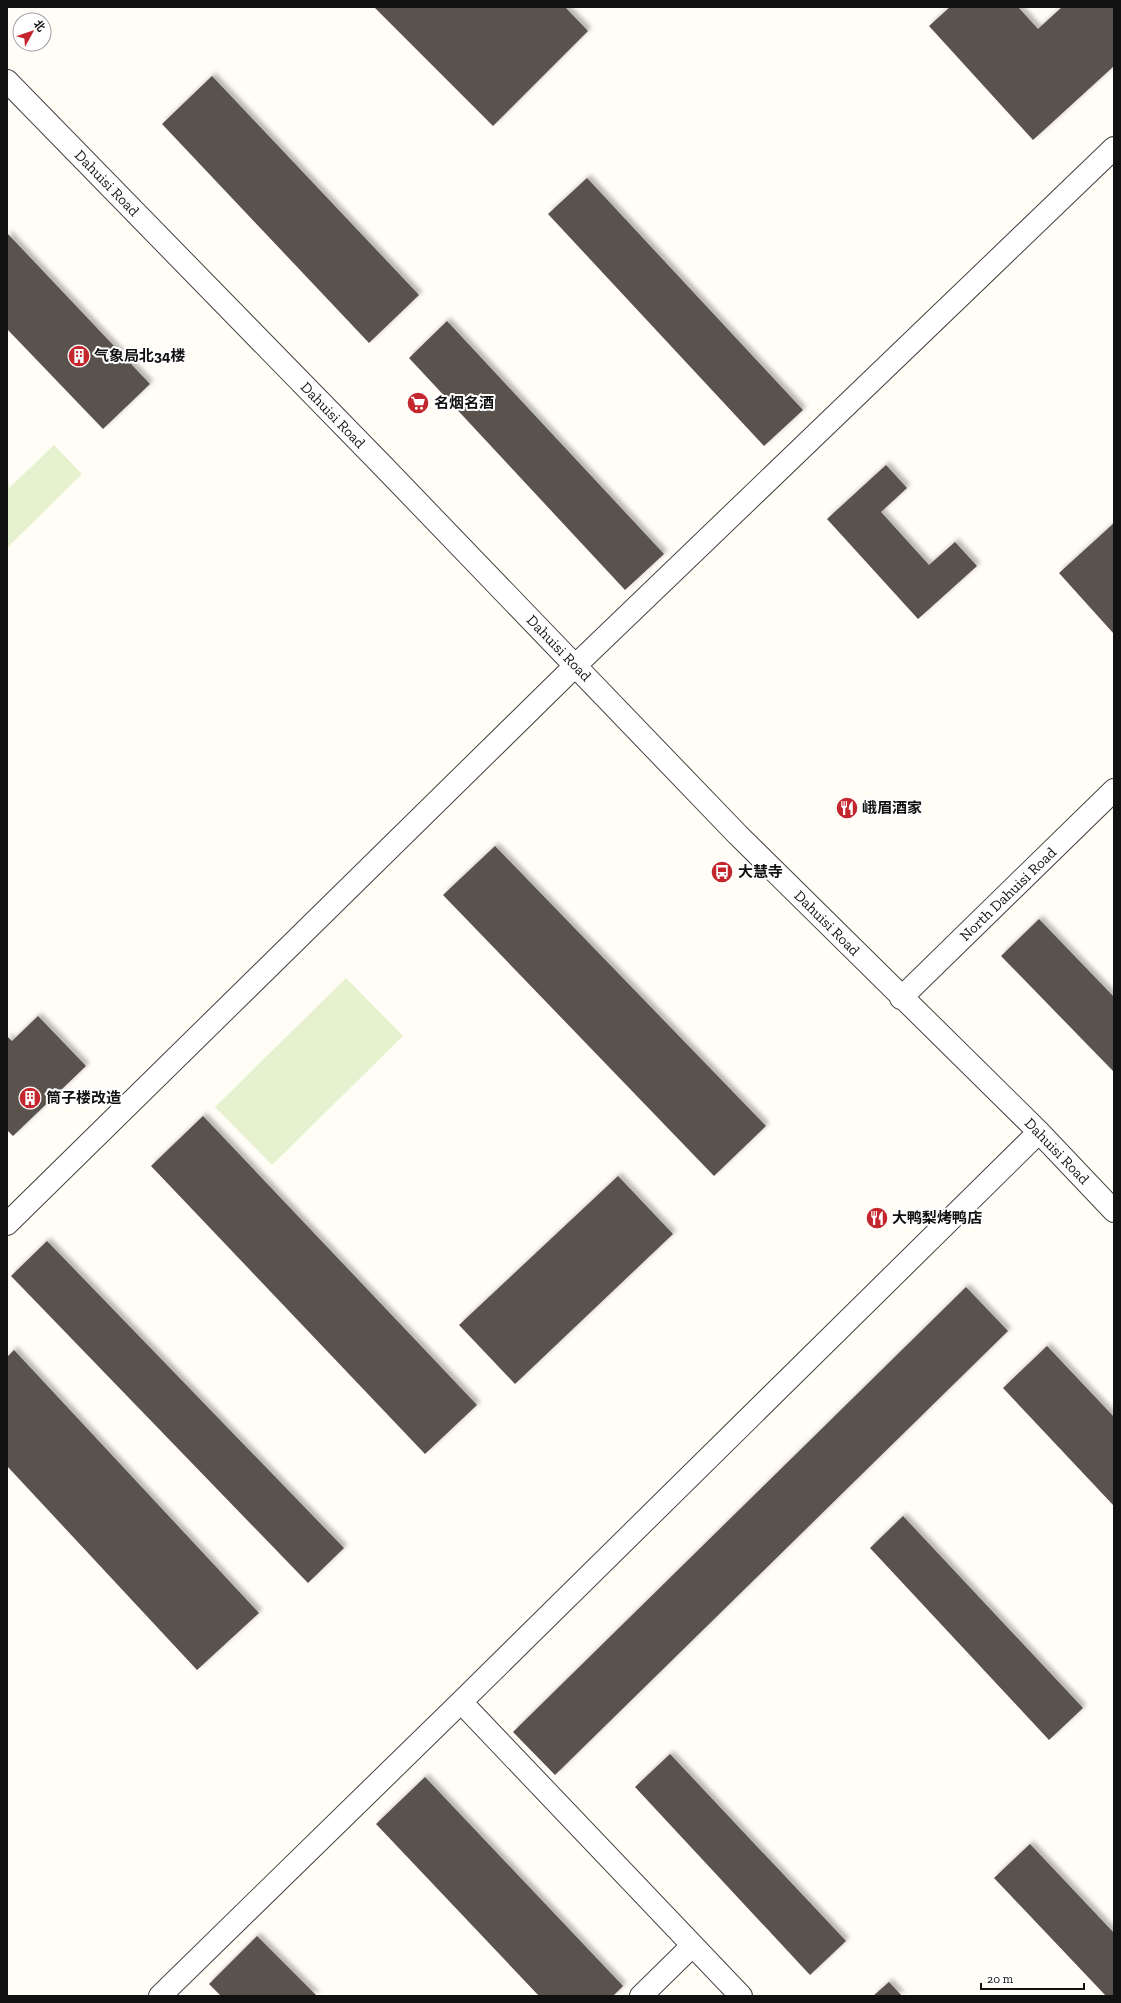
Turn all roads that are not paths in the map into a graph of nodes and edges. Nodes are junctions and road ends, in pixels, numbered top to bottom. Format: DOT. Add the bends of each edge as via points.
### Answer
graph roads {
  1 [pos="7,81"];
  2 [pos="1114,148"];
  3 [pos="576,665"];
  4 [pos="1114,790"];
  5 [pos="902,998"];
  6 [pos="1039,1132"];
  7 [pos="1114,1211"];
  8 [pos="7,1224"];
  9 [pos="461,1702"];
  10 [pos="692,1946"];
  11 [pos="160,1996"];
  12 [pos="641,1996"];
  13 [pos="741,1996"];
  1 -- 3 [label="street, Dahuisi Road"];
  2 -- 3 [label="street"];
  3 -- 5 [label="street, Dahuisi Road" via="738,834"];
  3 -- 8 [label="street"];
  4 -- 5 [label="street, North Dahuisi Road"];
  5 -- 6 [label="street, Dahuisi Road"];
  6 -- 7 [label="street, Dahuisi Road"];
  6 -- 9 [label="street"];
  9 -- 10 [label="street"];
  9 -- 11 [label="street"];
  10 -- 12 [label="street"];
  10 -- 13 [label="street"];
}
